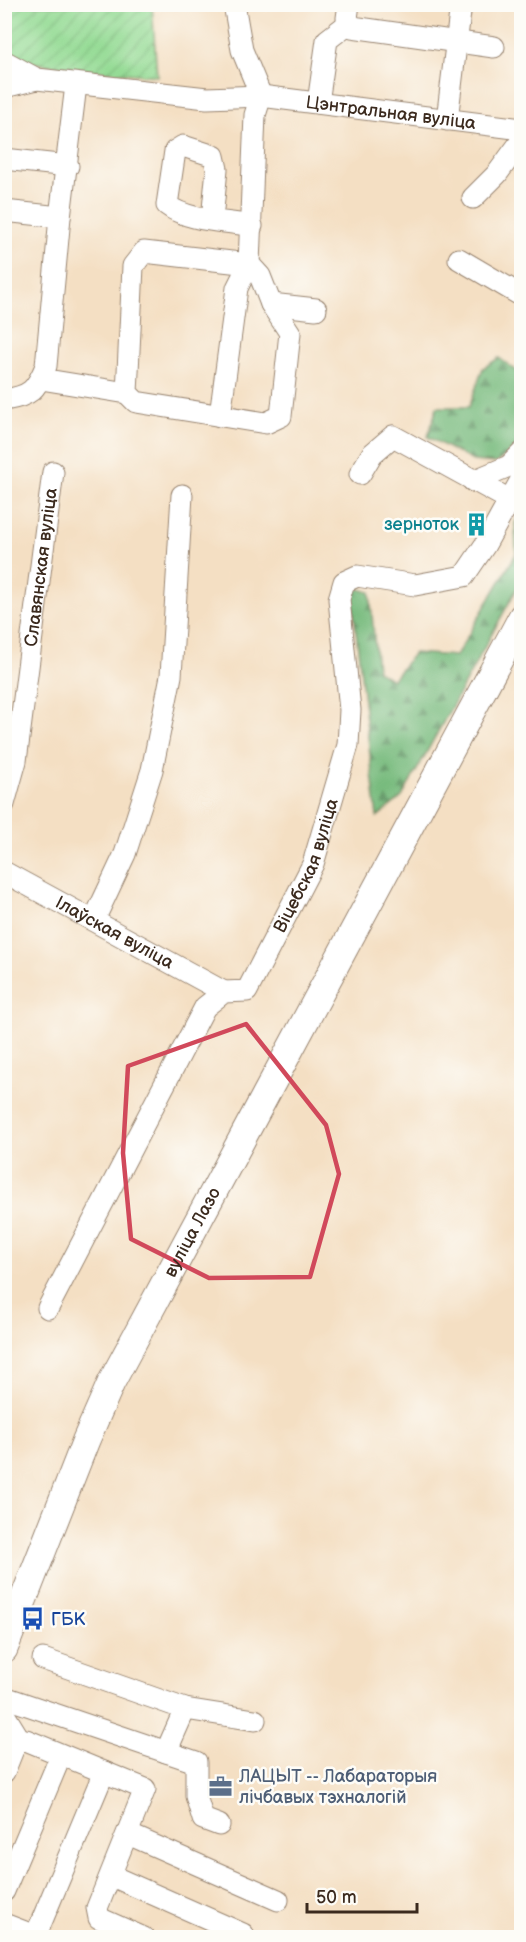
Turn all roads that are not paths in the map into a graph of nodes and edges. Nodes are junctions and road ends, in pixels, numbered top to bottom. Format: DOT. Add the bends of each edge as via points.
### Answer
graph roads {
  1 [pos="234,4"];
  2 [pos="461,4"];
  3 [pos="349,14"];
  4 [pos="457,42"];
  5 [pos="494,47"];
  6 [pos="4,61"];
  7 [pos="37,79"];
  8 [pos="76,85"];
  9 [pos="4,87"];
  10 [pos="261,96"];
  11 [pos="318,103"];
  12 [pos="447,120"];
  13 [pos="522,129"];
  14 [pos="522,140"];
  15 [pos="4,159"];
  16 [pos="68,166"];
  17 [pos="473,198"];
  18 [pos="4,211"];
  19 [pos="60,217"];
  20 [pos="212,219"];
  21 [pos="252,226"];
  22 [pos="459,259"];
  23 [pos="249,264"];
  24 [pos="522,296"];
  25 [pos="271,304"];
  26 [pos="316,309"];
  27 [pos="41,379"];
  28 [pos="127,393"];
  29 [pos="4,400"];
  30 [pos="220,417"];
  31 [pos="522,453"];
  32 [pos="53,472"];
  33 [pos="360,474"];
  34 [pos="522,478"];
  35 [pos="473,480"];
  36 [pos="182,495"];
  37 [pos="508,499"];
  38 [pos="522,617"];
  39 [pos="4,804"];
  40 [pos="4,872"];
  41 [pos="94,920"];
  42 [pos="224,992"];
  43 [pos="48,1308"];
  44 [pos="4,1649"];
  45 [pos="43,1659"];
  46 [pos="4,1697"];
  47 [pos="185,1709"];
  48 [pos="4,1714"];
  49 [pos="255,1720"];
  50 [pos="20,1740"];
  51 [pos="166,1752"];
  52 [pos="61,1755"];
  53 [pos="4,1772"];
  54 [pos="104,1772"];
  55 [pos="219,1825"];
  56 [pos="128,1834"];
  57 [pos="112,1876"];
  58 [pos="4,1891"];
  59 [pos="278,1900"];
  60 [pos="4,1924"];
  61 [pos="144,1938"];
  62 [pos="241,1938"];
  1 -- 10 [label="street" via="242,50"];
  2 -- 4 [label="street"];
  3 -- 4 [label="street" via="352,27"];
  3 -- 11 [label="street" via="327,40"];
  4 -- 5 [label="street"];
  4 -- 12 [label="street"];
  6 -- 7 [label="street"];
  7 -- 8 [label="street, Цэнтральная вуліца"];
  7 -- 9 [label="street"];
  8 -- 10 [label="street, Цэнтральная вуліца" via="207,98"];
  8 -- 16 [label="street"];
  10 -- 11 [label="street, Цэнтральная вуліца"];
  10 -- 21 [label="street" via="255,115"];
  11 -- 12 [label="street, Цэнтральная вуліца"];
  12 -- 13 [label="street, Цэнтральная вуліца"];
  14 -- 17 [label="street"];
  15 -- 16 [label="street"];
  16 -- 19 [label="street"];
  18 -- 19 [label="street"];
  19 -- 27 [label="street" via="46,366"];
  20 -- 21 [label="street"];
  21 -- 23 [label="street"];
  22 -- 24 [label="street"];
  23 -- 25 [label="street" via="260,276"];
  23 -- 28 [label="street" via="144,252 133,266"];
  23 -- 30 [label="street" via="237,288"];
  25 -- 26 [label="street"];
  25 -- 30 [label="street" via="290,333 281,416 266,423"];
  27 -- 28 [label="street"];
  27 -- 29 [label="street" via="23,398"];
  28 -- 30 [label="street" via="136,402"];
  31 -- 35 [label="street" via="509,466"];
  32 -- 39 [label="street, Славянская вуліца" via="16,761"];
  33 -- 35 [label="street" via="372,454 393,436"];
  34 -- 37 [label="street, Віцебская вуліца"];
  35 -- 37 [label="street"];
  36 -- 41 [label="street" via="169,688 152,770 125,854"];
  37 -- 42 [label="street, Віцебская вуліца" via="464,576 415,585 357,576 344,582 339,599 350,710 348,745 313,864 247,992"];
  38 -- 44 [label="main road, вуліца Лазо" via="111,1383"];
  40 -- 41 [label="street, Ілаўская вуліца"];
  41 -- 42 [label="street, Ілаўская вуліца"];
  42 -- 43 [label="street, Віцебская вуліца" via="205,1007"];
  45 -- 47 [label="street"];
  46 -- 51 [label="street"];
  47 -- 49 [label="street"];
  47 -- 51 [label="street"];
  48 -- 50 [label="street"];
  50 -- 52 [label="street"];
  50 -- 53 [label="street"];
  51 -- 55 [label="street" via="196,1762 196,1796 203,1819"];
  52 -- 54 [label="street"];
  52 -- 58 [label="street"];
  54 -- 56 [label="street" via="145,1789"];
  54 -- 60 [label="street" via="38,1930 30,1934"];
  56 -- 57 [label="street"];
  56 -- 59 [label="street"];
  57 -- 61 [label="street" via="97,1908 99,1918"];
  57 -- 62 [label="street" via="243,1934"];
}
